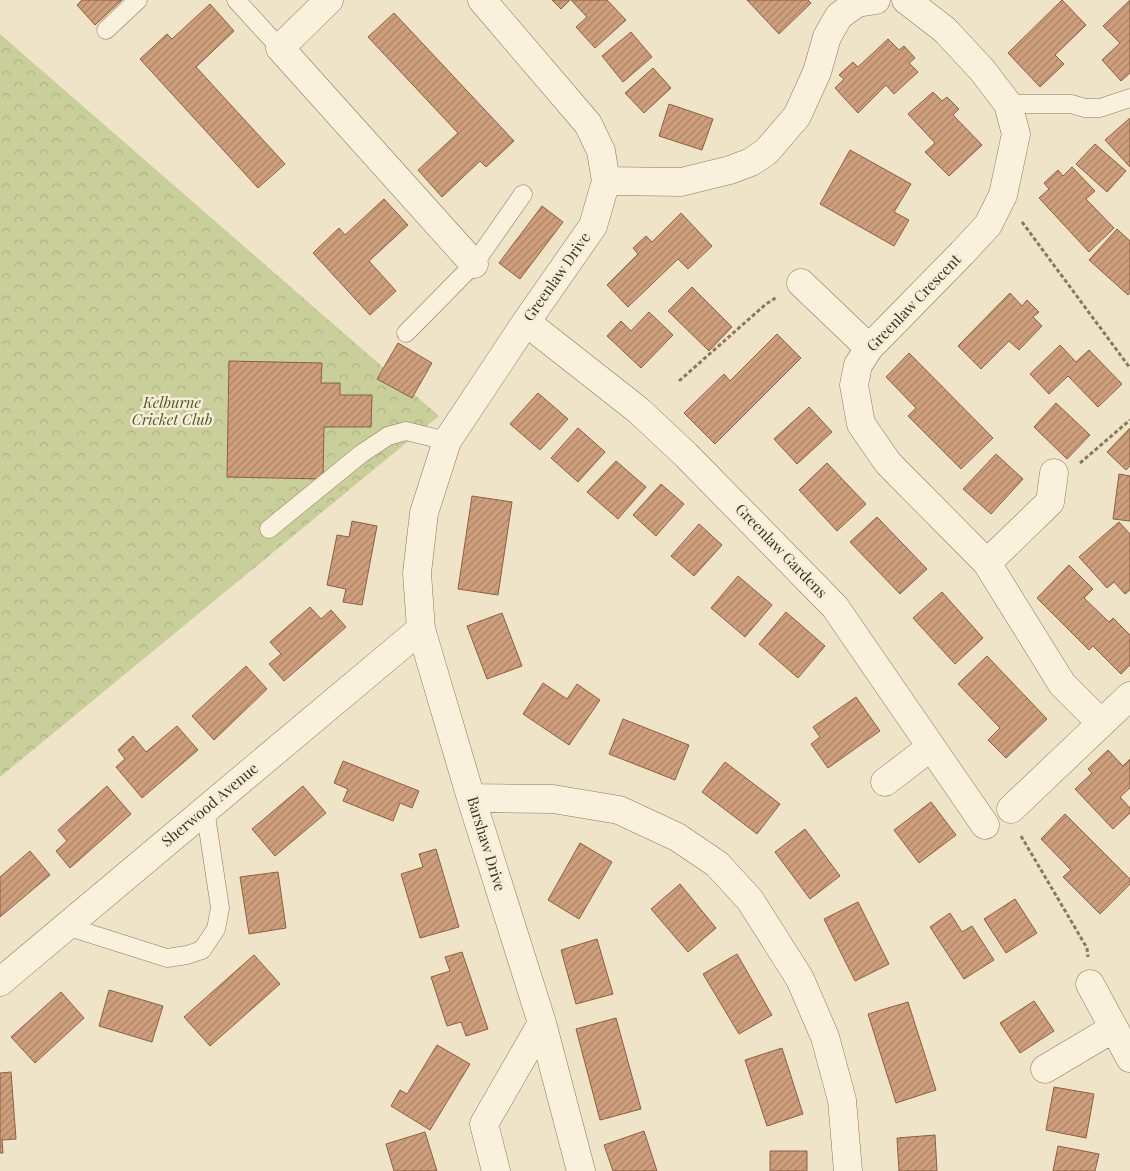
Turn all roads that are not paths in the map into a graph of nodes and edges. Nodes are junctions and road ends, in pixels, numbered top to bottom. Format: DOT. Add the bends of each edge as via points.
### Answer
graph roads {
  1 [pos="138,0"];
  2 [pos="236,0"];
  3 [pos="328,0"];
  4 [pos="482,0"];
  5 [pos="876,0"];
  6 [pos="907,0"];
  7 [pos="106,30"];
  8 [pos="280,48"];
  9 [pos="1130,98"];
  10 [pos="1008,104"];
  11 [pos="606,181"];
  12 [pos="523,194"];
  13 [pos="474,264"];
  14 [pos="801,283"];
  15 [pos="526,322"];
  16 [pos="406,333"];
  17 [pos="869,348"];
  18 [pos="447,441"];
  19 [pos="1054,473"];
  20 [pos="424,513"];
  21 [pos="269,529"];
  22 [pos="987,563"];
  23 [pos="421,629"];
  24 [pos="1130,696"];
  25 [pos="1101,723"];
  26 [pos="931,747"];
  27 [pos="885,782"];
  28 [pos="471,798"];
  29 [pos="205,809"];
  30 [pos="1012,809"];
  31 [pos="985,825"];
  32 [pos="66,926"];
  33 [pos="0,982"];
  34 [pos="1090,984"];
  35 [pos="542,1023"];
  36 [pos="1114,1028"];
  37 [pos="1130,1058"];
  38 [pos="1045,1069"];
  39 [pos="496,1171"];
  40 [pos="581,1171"];
  41 [pos="848,1171"];
  1 -- 7 [label="lane"];
  2 -- 8 [label="lane"];
  3 -- 8 [label="street"];
  4 -- 11 [label="street, Greenlaw Drive" via="588,124 601,151"];
  5 -- 11 [label="street" via="857,3 839,16 827,37 798,116 766,152 730,170 681,182"];
  6 -- 10 [label="street, Greenlaw Crescent" via="945,30"];
  8 -- 13 [label="street"];
  9 -- 10 [label="lane" via="1100,108 1071,104"];
  10 -- 17 [label="street, Greenlaw Crescent" via="1016,134 1002,195 988,224"];
  11 -- 15 [label="street, Greenlaw Drive" via="593,226"];
  12 -- 13 [label="lane"];
  13 -- 16 [label="lane"];
  14 -- 17 [label="street"];
  15 -- 18 [label="street, Greenlaw Drive"];
  15 -- 26 [label="street, Greenlaw Gardens" via="638,410 835,607"];
  17 -- 22 [label="street, Greenlaw Crescent" via="858,365 854,385 861,424 888,463"];
  18 -- 20 [label="street, Greenlaw Drive"];
  18 -- 21 [label="lane" via="406,431 388,436"];
  19 -- 22 [label="street" via="1050,502"];
  20 -- 23 [label="street, Barshaw Drive" via="417,573"];
  22 -- 25 [label="street, Greenlaw Crescent" via="1062,684"];
  23 -- 28 [label="street, Barshaw Drive"];
  23 -- 29 [label="street, Sherwood Avenue"];
  24 -- 25 [label="street"];
  25 -- 30 [label="street"];
  26 -- 27 [label="street"];
  26 -- 31 [label="street, Greenlaw Gardens"];
  28 -- 35 [label="street, Barshaw Drive"];
  28 -- 41 [label="street" via="552,799 619,810 677,837 717,864 750,900 800,979 818,1020 842,1100"];
  29 -- 32 [label="street, Sherwood Avenue"];
  29 -- 32 [label="lane" via="220,908 216,929 202,950 167,958"];
  32 -- 33 [label="street, Sherwood Avenue"];
  34 -- 36 [label="street"];
  35 -- 39 [label="street" via="484,1124"];
  35 -- 40 [label="street, Barshaw Drive"];
  36 -- 37 [label="street"];
  36 -- 38 [label="street"];
}
